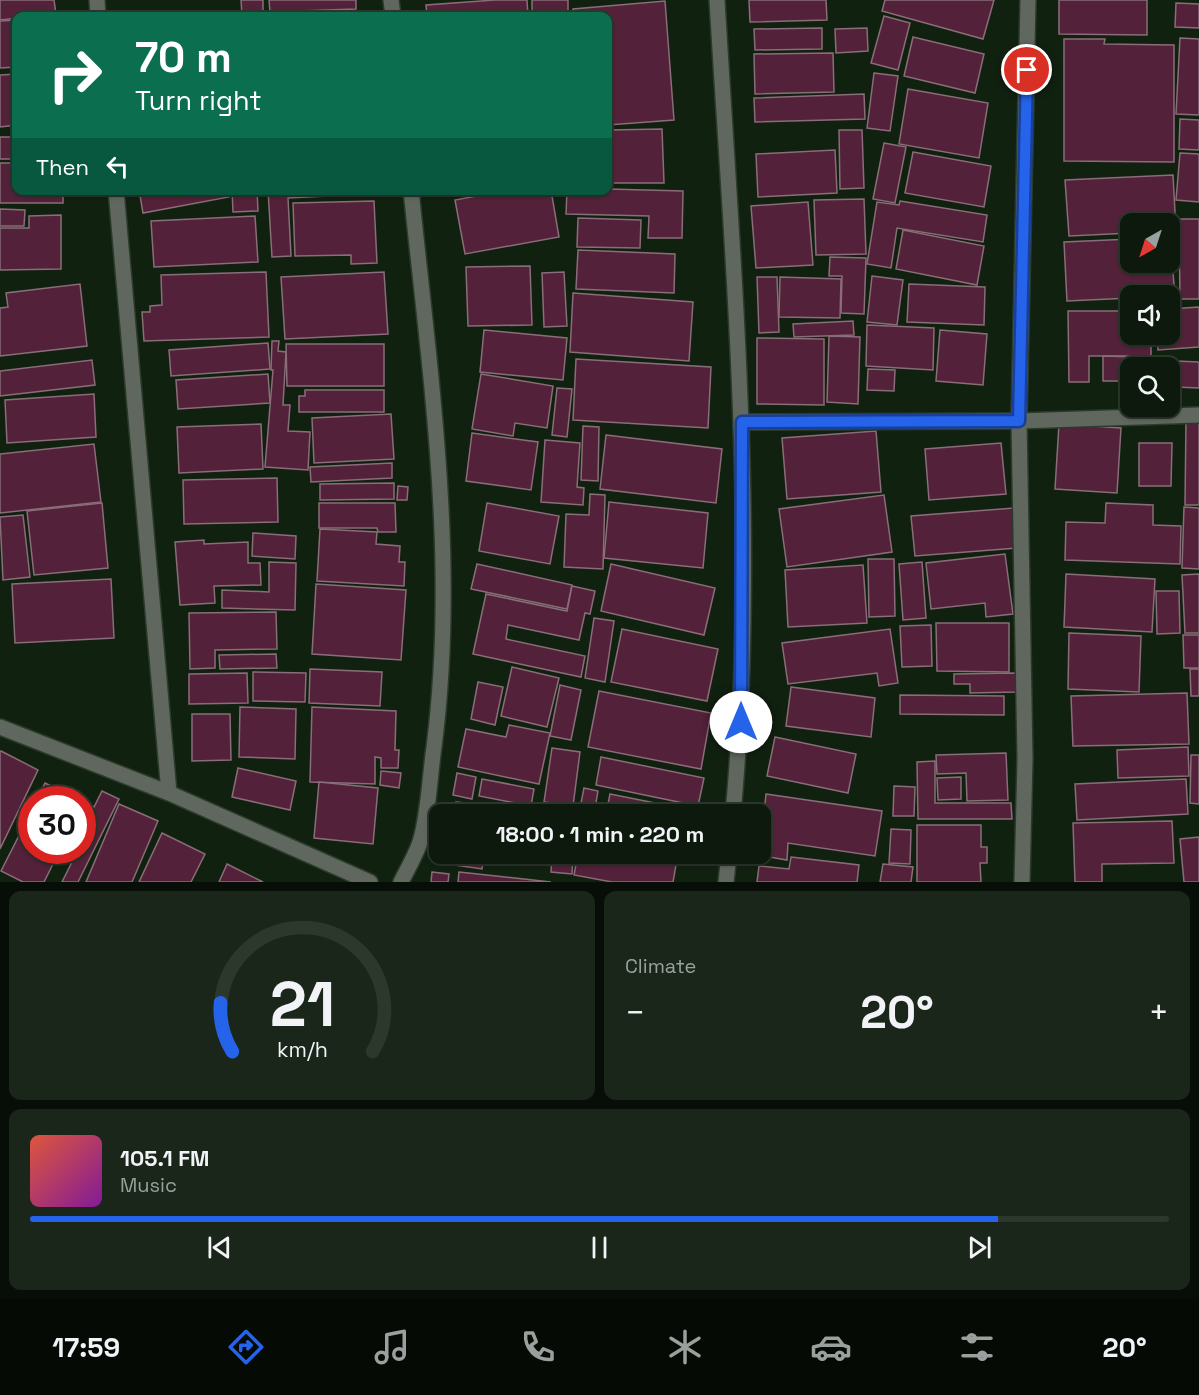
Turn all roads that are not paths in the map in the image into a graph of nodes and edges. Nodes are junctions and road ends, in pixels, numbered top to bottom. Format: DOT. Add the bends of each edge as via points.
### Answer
graph roads {
  1 [pos="717,0"];
  2 [pos="1028,0"];
  3 [pos="116,195"];
  4 [pos="412,195"];
  5 [pos="1199,415"];
  6 [pos="1019,421"];
  7 [pos="742,422"];
  8 [pos="0,727"];
  9 [pos="169,793"];
  10 [pos="734,804"];
  11 [pos="728,864"];
  12 [pos="370,882"];
  13 [pos="401,882"];
  14 [pos="726,882"];
  15 [pos="1022,882"];
  1 -- 7 [label="street"];
  2 -- 6 [label="street"];
  3 -- 9 [label="street"];
  4 -- 13 [label="street" via="441,482 444,570 442,684 427,796 420,844"];
  5 -- 6 [label="street"];
  6 -- 7 [label="street"];
  6 -- 15 [label="street" via="1025,759"];
  7 -- 10 [label="street" via="741,722"];
  8 -- 9 [label="street"];
  9 -- 12 [label="street"];
  11 -- 14 [label="street"];
}
